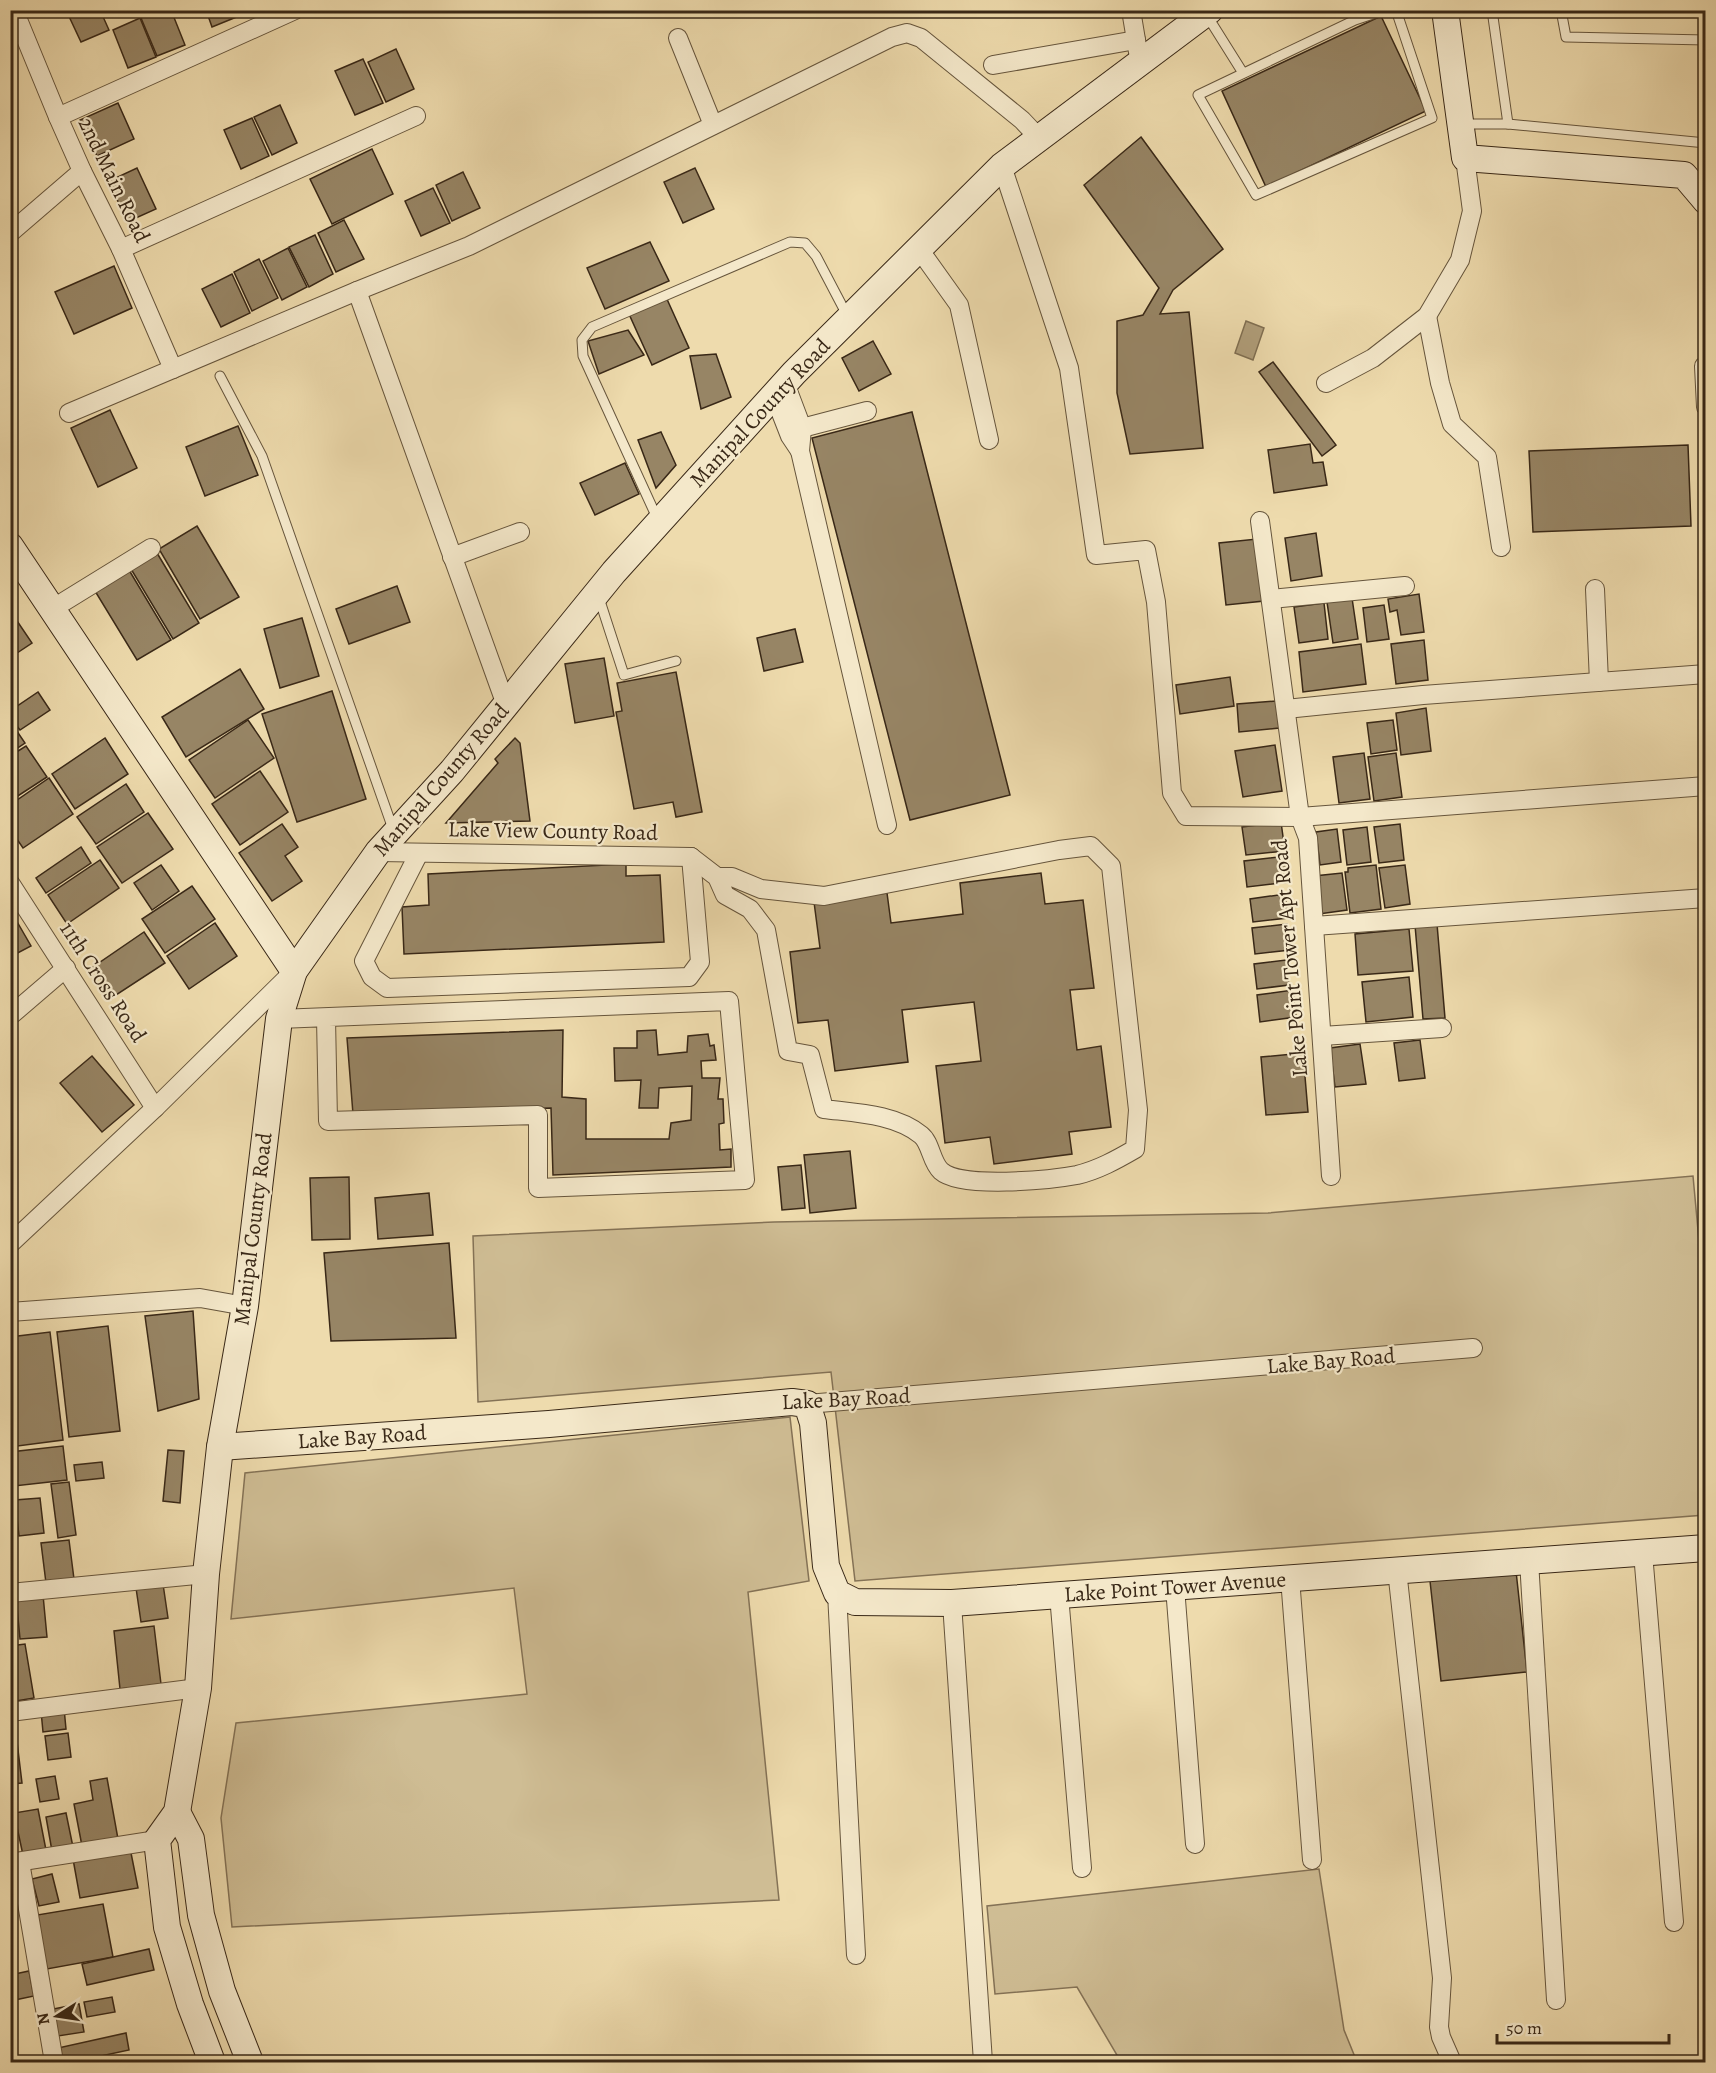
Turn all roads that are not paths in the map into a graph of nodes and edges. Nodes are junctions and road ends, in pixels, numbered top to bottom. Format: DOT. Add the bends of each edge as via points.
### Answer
graph roads {
  1 [pos="14,10"];
  2 [pos="295,10"];
  3 [pos="1131,10"];
  4 [pos="1385,10"];
  5 [pos="1396,10"];
  6 [pos="1445,10"];
  7 [pos="1492,10"];
  8 [pos="1561,10"];
  9 [pos="1208,12"];
  10 [pos="1354,15"];
  11 [pos="678,38"];
  12 [pos="1706,40"];
  13 [pos="1137,52"];
  14 [pos="993,65"];
  15 [pos="1243,73"];
  16 [pos="416,116"];
  17 [pos="58,117"];
  18 [pos="1461,124"];
  19 [pos="1508,124"];
  20 [pos="713,125"];
  21 [pos="1039,138"];
  22 [pos="1706,143"];
  23 [pos="1465,158"];
  24 [pos="1002,166"];
  25 [pos="82,171"];
  26 [pos="1706,201"];
  27 [pos="10,233"];
  28 [pos="121,249"];
  29 [pos="919,249"];
  30 [pos="357,291"];
  31 [pos="1427,316"];
  32 [pos="849,319"];
  33 [pos="1704,366"];
  34 [pos="173,369"];
  35 [pos="219,376"];
  36 [pos="1326,383"];
  37 [pos="780,389"];
  38 [pos="1706,407"];
  39 [pos="867,411"];
  40 [pos="69,414"];
  41 [pos="802,428"];
  42 [pos="989,441"];
  43 [pos="800,451"];
  44 [pos="1260,521"];
  45 [pos="659,522"];
  46 [pos="520,532"];
  47 [pos="10,546"];
  48 [pos="1501,547"];
  49 [pos="151,548"];
  50 [pos="452,557"];
  51 [pos="1405,586"];
  52 [pos="1595,589"];
  53 [pos="598,592"];
  54 [pos="1271,599"];
  55 [pos="52,609"];
  56 [pos="676,661"];
  57 [pos="1706,675"];
  58 [pos="1599,682"];
  59 [pos="506,705"];
  60 [pos="1286,709"];
  61 [pos="1706,786"];
  62 [pos="1300,817"];
  63 [pos="887,825"];
  64 [pos="395,834"];
  65 [pos="378,852"];
  66 [pos="419,853"];
  67 [pos="691,857"];
  68 [pos="717,878"];
  69 [pos="10,883"];
  70 [pos="761,889"];
  71 [pos="1706,898"];
  72 [pos="750,909"];
  73 [pos="1314,926"];
  74 [pos="66,968"];
  75 [pos="294,971"];
  76 [pos="10,1016"];
  77 [pos="326,1018"];
  78 [pos="279,1019"];
  79 [pos="1442,1028"];
  80 [pos="1322,1036"];
  81 [pos="155,1108"];
  82 [pos="1331,1176"];
  83 [pos="10,1244"];
  84 [pos="245,1306"];
  85 [pos="10,1312"];
  86 [pos="1473,1348"];
  87 [pos="807,1404"];
  88 [pos="220,1447"];
  89 [pos="1706,1548"];
  90 [pos="1643,1553"];
  91 [pos="1529,1561"];
  92 [pos="1397,1570"];
  93 [pos="206,1574"];
  94 [pos="1290,1578"];
  95 [pos="1175,1587"];
  96 [pos="10,1593"];
  97 [pos="837,1593"];
  98 [pos="1059,1595"];
  99 [pos="952,1603"];
  100 [pos="198,1688"];
  101 [pos="10,1712"];
  102 [pos="177,1812"];
  103 [pos="157,1840"];
  104 [pos="1195,1844"];
  105 [pos="1312,1860"];
  106 [pos="15,1862"];
  107 [pos="1082,1868"];
  108 [pos="1674,1922"];
  109 [pos="856,1954"];
  110 [pos="1557,2000"];
  111 [pos="54,2062"];
  112 [pos="212,2062"];
  113 [pos="250,2062"];
  114 [pos="983,2062"];
  115 [pos="1452,2062"];
  1 -- 17 [label="street, 2nd Main Road"];
  2 -- 17 [label="street"];
  3 -- 13 [label="street"];
  4 -- 10 [label="lane"];
  5 -- 15 [label="lane" via="1432,118 1256,195 1198,95"];
  6 -- 18 [label="main road"];
  7 -- 19 [label="lane"];
  8 -- 12 [label="lane" via="1566,37"];
  9 -- 13 [label="main road, Manipal County Road"];
  9 -- 15 [label="lane"];
  10 -- 15 [label="lane"];
  11 -- 20 [label="street"];
  13 -- 14 [label="street"];
  13 -- 21 [label="main road, Manipal County Road"];
  16 -- 28 [label="street"];
  17 -- 25 [label="street, 2nd Main Road"];
  18 -- 19 [label="lane"];
  18 -- 23 [label="main road"];
  19 -- 22 [label="lane"];
  20 -- 21 [label="street" via="907,33 921,38"];
  20 -- 30 [label="street" via="469,246"];
  21 -- 24 [label="main road, Manipal County Road"];
  23 -- 26 [label="main road" via="1684,175"];
  23 -- 31 [label="street" via="1472,212 1460,260"];
  24 -- 29 [label="main road, Manipal County Road"];
  24 -- 62 [label="street, Lake Point Tower Apt Road" via="1069,368 1096,555 1146,550 1156,602 1172,793 1186,816"];
  25 -- 27 [label="street"];
  25 -- 28 [label="street, 2nd Main Road"];
  28 -- 34 [label="street, 2nd Main Road"];
  29 -- 32 [label="main road, Manipal County Road"];
  29 -- 42 [label="street" via="959,304"];
  30 -- 34 [label="street"];
  30 -- 50 [label="street"];
  31 -- 36 [label="street" via="1373,358"];
  31 -- 48 [label="street" via="1452,424 1487,457"];
  32 -- 37 [label="main road, Manipal County Road"];
  32 -- 45 [label="lane" via="816,256 805,243 790,242 592,327 582,340 583,356"];
  33 -- 38 [label="street"];
  34 -- 40 [label="street"];
  35 -- 64 [label="lane" via="262,456"];
  37 -- 41 [label="street"];
  37 -- 43 [label="street" via="790,436"];
  37 -- 45 [label="main road, Manipal County Road"];
  39 -- 41 [label="street"];
  41 -- 43 [label="street"];
  43 -- 63 [label="street"];
  44 -- 54 [label="street"];
  45 -- 53 [label="main road, Manipal County Road"];
  46 -- 50 [label="street"];
  47 -- 55 [label="main road"];
  49 -- 55 [label="street"];
  50 -- 59 [label="street"];
  51 -- 54 [label="street"];
  52 -- 58 [label="street"];
  53 -- 56 [label="lane" via="624,675"];
  53 -- 59 [label="main road, Manipal County Road"];
  54 -- 60 [label="street"];
  55 -- 75 [label="main road"];
  57 -- 58 [label="street"];
  58 -- 60 [label="street"];
  59 -- 64 [label="main road, Manipal County Road"];
  60 -- 62 [label="street"];
  61 -- 62 [label="street"];
  62 -- 73 [label="street, Lake Point Tower Apt Road" via="1308,838"];
  64 -- 65 [label="main road, Manipal County Road"];
  65 -- 66 [label="street, Lake View County Road"];
  65 -- 75 [label="main road, Manipal County Road"];
  66 -- 67 [label="street, Lake View County Road"];
  66 -- 67 [label="street" via="364,961 372,977 387,988 689,977 700,962"];
  67 -- 68 [label="street"];
  68 -- 70 [label="street" via="732,877"];
  68 -- 72 [label="street" via="724,895"];
  69 -- 74 [label="street, 11th Cross Road"];
  70 -- 72 [label="street"];
  70 -- 72 [label="street" via="824,896 1091,846 1111,866 1138,1110 1135,1149 1106,1166 1077,1175 967,1181 941,1171 922,1136 895,1121 825,1109 810,1055 789,1051 766,930"];
  71 -- 73 [label="street"];
  73 -- 80 [label="street, Lake Point Tower Apt Road"];
  74 -- 76 [label="street"];
  74 -- 81 [label="street, 11th Cross Road"];
  75 -- 78 [label="main road, Manipal County Road"];
  75 -- 81 [label="street"];
  77 -- 77 [label="street" via="729,1001 745,1180 538,1188 538,1115 328,1121"];
  77 -- 78 [label="street"];
  78 -- 84 [label="main road, Manipal County Road"];
  79 -- 80 [label="street"];
  80 -- 82 [label="street, Lake Point Tower Apt Road"];
  81 -- 83 [label="street"];
  84 -- 85 [label="street" via="200,1298"];
  84 -- 88 [label="main road, Manipal County Road"];
  86 -- 87 [label="street, Lake Bay Road"];
  87 -- 88 [label="main road, Lake Bay Road" via="792,1402"];
  87 -- 97 [label="main road" via="813,1423 826,1566"];
  88 -- 93 [label="main road, Manipal County Road"];
  89 -- 90 [label="main road, Lake Point Tower Avenue"];
  90 -- 91 [label="main road, Lake Point Tower Avenue"];
  90 -- 108 [label="street"];
  91 -- 92 [label="main road, Lake Point Tower Avenue"];
  91 -- 110 [label="street"];
  92 -- 94 [label="main road, Lake Point Tower Avenue"];
  92 -- 115 [label="street" via="1442,1978 1439,2027"];
  93 -- 96 [label="street"];
  93 -- 100 [label="main road, Manipal County Road"];
  94 -- 95 [label="main road, Lake Point Tower Avenue"];
  94 -- 105 [label="street"];
  95 -- 98 [label="main road, Lake Point Tower Avenue"];
  95 -- 104 [label="street"];
  97 -- 99 [label="main road, Lake Point Tower Avenue" via="855,1602"];
  97 -- 109 [label="street"];
  98 -- 99 [label="main road, Lake Point Tower Avenue"];
  98 -- 107 [label="street"];
  99 -- 114 [label="street"];
  100 -- 101 [label="street"];
  100 -- 102 [label="main road, Manipal County Road"];
  102 -- 103 [label="main road"];
  102 -- 113 [label="main road" via="191,1839 201,1915 222,1992"];
  103 -- 106 [label="street"];
  103 -- 112 [label="main road" via="167,1927"];
  106 -- 111 [label="street"];
}
